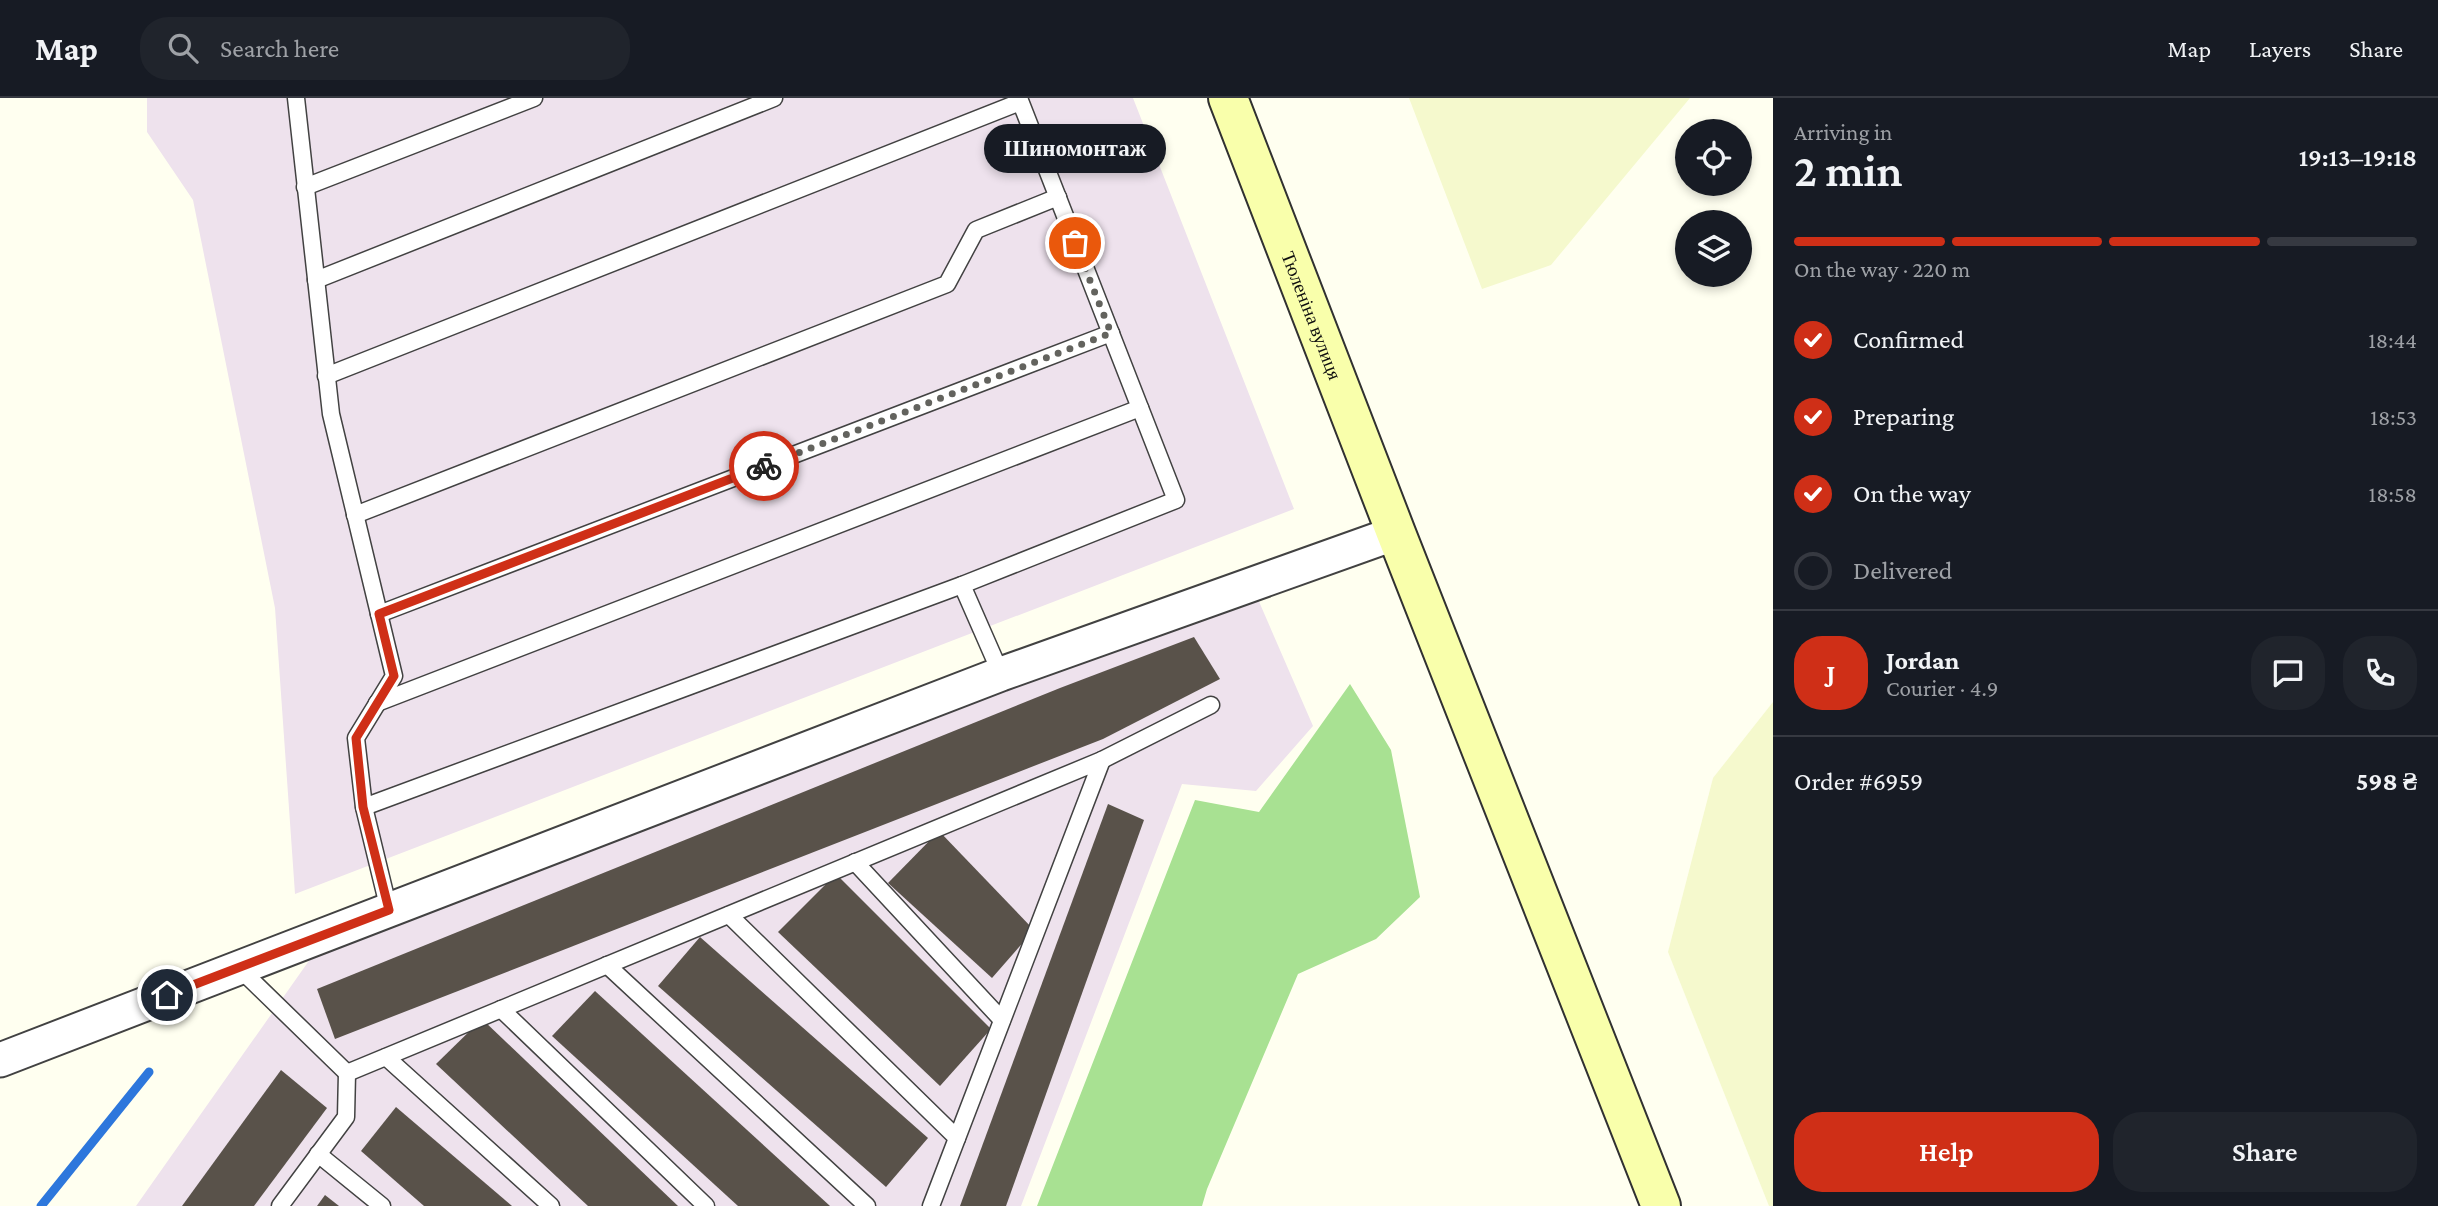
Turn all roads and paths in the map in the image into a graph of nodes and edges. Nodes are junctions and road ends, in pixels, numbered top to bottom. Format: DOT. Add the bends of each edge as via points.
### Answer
graph roads {
  1 [pos="296,98"];
  2 [pos="534,98"];
  3 [pos="774,98"];
  4 [pos="1228,98"];
  5 [pos="1020,100"];
  6 [pos="305,187"];
  7 [pos="1058,197"];
  8 [pos="316,279"];
  9 [pos="1111,333"];
  10 [pos="326,376"];
  11 [pos="1140,408"];
  12 [pos="355,514"];
  13 [pos="1396,533"];
  14 [pos="962,584"];
  15 [pos="379,614"];
  16 [pos="1001,674"];
  17 [pos="377,703"];
  18 [pos="1211,705"];
  19 [pos="1102,760"];
  20 [pos="363,807"];
  21 [pos="855,862"];
  22 [pos="389,910"];
  23 [pos="729,915"];
  24 [pos="607,965"];
  25 [pos="239,968"];
  26 [pos="501,1009"];
  27 [pos="1002,1020"];
  28 [pos="386,1057"];
  29 [pos="0,1060"];
  30 [pos="347,1073"];
  31 [pos="957,1138"];
  32 [pos="318,1154"];
  33 [pos="280,1206"];
  34 [pos="382,1206"];
  35 [pos="551,1206"];
  36 [pos="706,1206"];
  37 [pos="867,1206"];
  38 [pos="931,1206"];
  39 [pos="1661,1206"];
  1 -- 6 [label="lane"];
  2 -- 6 [label="lane"];
  3 -- 8 [label="lane"];
  4 -- 13 [label="street, Тюленіна вулиця"];
  5 -- 7 [label="lane"];
  5 -- 10 [label="lane"];
  6 -- 8 [label="lane"];
  7 -- 9 [label="lane"];
  7 -- 12 [label="lane" via="976,230 947,284"];
  8 -- 10 [label="lane"];
  9 -- 11 [label="lane"];
  9 -- 15 [label="lane"];
  10 -- 12 [label="lane"];
  11 -- 14 [label="lane" via="1176,500"];
  11 -- 17 [label="lane"];
  12 -- 15 [label="lane"];
  13 -- 16 [label="street"];
  13 -- 39 [label="street, Тюленіна вулиця"];
  14 -- 16 [label="lane"];
  14 -- 20 [label="lane"];
  15 -- 17 [label="lane" via="394,676"];
  16 -- 22 [label="street"];
  17 -- 20 [label="lane" via="356,738"];
  18 -- 19 [label="lane"];
  19 -- 21 [label="lane"];
  19 -- 27 [label="lane"];
  20 -- 22 [label="lane"];
  21 -- 23 [label="lane"];
  21 -- 27 [label="lane"];
  22 -- 25 [label="street"];
  23 -- 24 [label="lane"];
  23 -- 31 [label="lane"];
  24 -- 26 [label="lane"];
  24 -- 37 [label="lane"];
  25 -- 29 [label="street"];
  25 -- 30 [label="lane"];
  26 -- 28 [label="lane"];
  26 -- 36 [label="lane"];
  27 -- 31 [label="lane"];
  28 -- 30 [label="lane"];
  28 -- 35 [label="lane"];
  30 -- 32 [label="lane" via="346,1117"];
  31 -- 38 [label="lane"];
  32 -- 33 [label="lane"];
  32 -- 34 [label="lane"];
}
